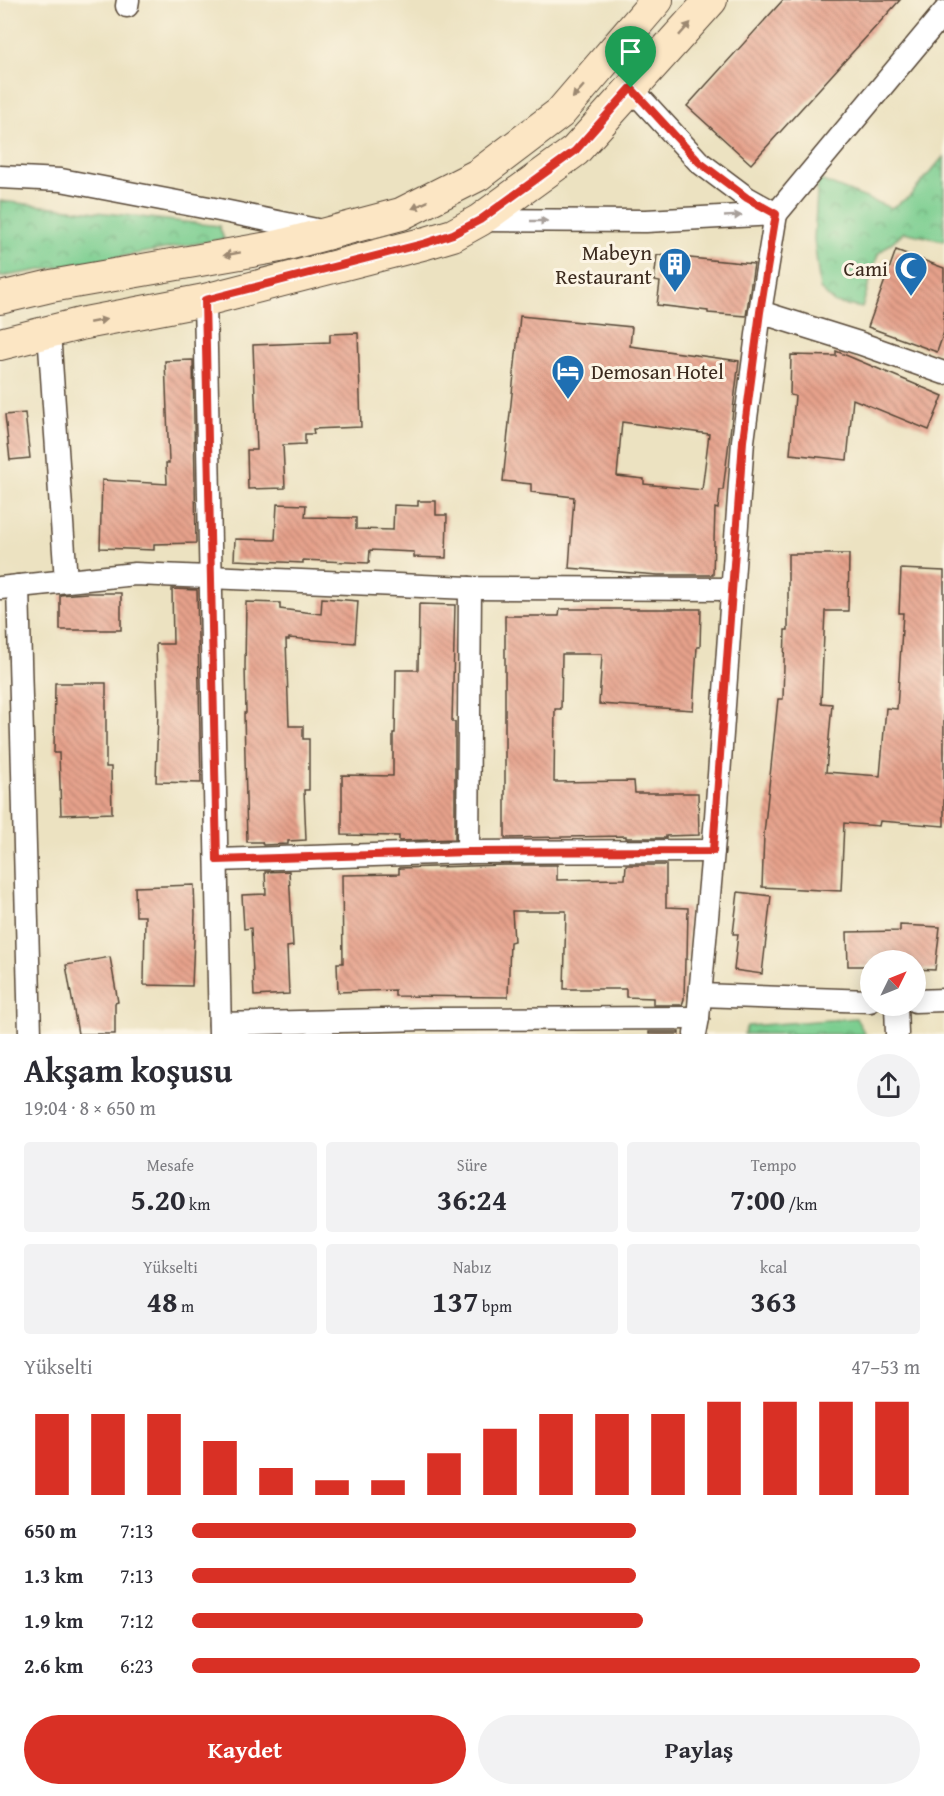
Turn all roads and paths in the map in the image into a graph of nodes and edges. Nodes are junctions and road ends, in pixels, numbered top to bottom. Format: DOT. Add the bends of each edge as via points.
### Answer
graph roads {
  1 [pos="711,0"];
  2 [pos="647,4"];
  3 [pos="944,12"];
  4 [pos="631,88"];
  5 [pos="0,177"];
  6 [pos="776,214"];
  7 [pos="480,220"];
  8 [pos="330,233"];
  9 [pos="0,298"];
  10 [pos="205,300"];
  11 [pos="760,312"];
  12 [pos="50,332"];
  13 [pos="0,344"];
  14 [pos="944,374"];
  15 [pos="212,577"];
  16 [pos="66,581"];
  17 [pos="9,587"];
  18 [pos="470,588"];
  19 [pos="732,589"];
  20 [pos="713,851"];
  21 [pos="468,852"];
  22 [pos="217,860"];
  23 [pos="700,995"];
  24 [pos="944,1000"];
  25 [pos="860,1001"];
  26 [pos="926,1001"];
  27 [pos="896,1016"];
  28 [pos="697,1026"];
  29 [pos="220,1029"];
  30 [pos="30,1034"];
  31 [pos="897,1034"];
  4 -- 1 [label="main road, one-way"];
  2 -- 8 [label="main road, one-way" via="560,113 478,175 401,214"];
  3 -- 6 [label="street"];
  4 -- 6 [label="street" via="699,162"];
  4 -- 7 [label="main road" via="575,151"];
  5 -- 8 [label="street" via="61,180"];
  7 -- 6 [label="street, one-way" via="646,221"];
  6 -- 11 [label="street"];
  7 -- 10 [label="main road" via="426,243"];
  8 -- 9 [label="main road, one-way" via="280,246"];
  12 -- 10 [label="main road, one-way"];
  10 -- 15 [label="street"];
  11 -- 14 [label="street"];
  11 -- 19 [label="street" via="743,441"];
  12 -- 13 [label="main road"];
  12 -- 16 [label="street"];
  15 -- 16 [label="street" via="135,574"];
  15 -- 18 [label="street"];
  15 -- 22 [label="street"];
  16 -- 17 [label="street"];
  17 -- 30 [label="street"];
  18 -- 19 [label="street"];
  18 -- 21 [label="street"];
  19 -- 20 [label="street"];
  20 -- 21 [label="street"];
  20 -- 23 [label="street"];
  21 -- 22 [label="street"];
  22 -- 29 [label="street"];
  23 -- 25 [label="street"];
  23 -- 28 [label="street"];
  24 -- 26 [label="street"];
  27 -- 31 [label="street"];
  28 -- 29 [label="street" via="424,1019"];
}
